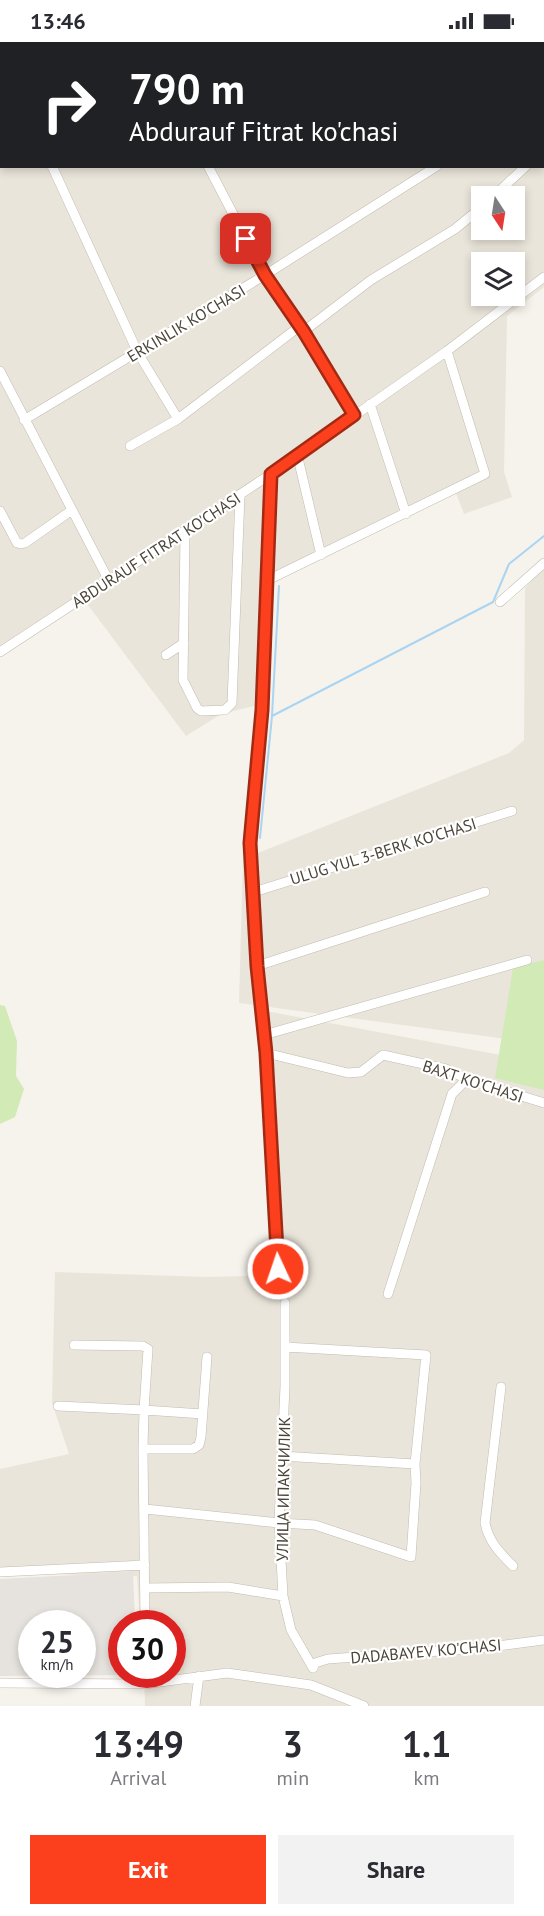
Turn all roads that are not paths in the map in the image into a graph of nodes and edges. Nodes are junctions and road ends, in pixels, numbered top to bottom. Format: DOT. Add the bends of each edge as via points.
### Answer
graph roads {
  1 [pos="53,168"];
  2 [pos="209,168"];
  3 [pos="434,168"];
  4 [pos="524,168"];
  5 [pos="505,186"];
  6 [pos="471,216"];
  7 [pos="265,275"];
  8 [pos="544,277"];
  9 [pos="302,329"];
  10 [pos="447,351"];
  11 [pos="138,353"];
  12 [pos="0,371"];
  13 [pos="370,404"];
  14 [pos="354,415"];
  15 [pos="178,419"];
  16 [pos="24,420"];
  17 [pos="130,446"];
  18 [pos="297,454"];
  19 [pos="271,474"];
  20 [pos="240,495"];
  21 [pos="72,510"];
  22 [pos="0,511"];
  23 [pos="406,514"];
  24 [pos="185,531"];
  25 [pos="321,555"];
  26 [pos="544,563"];
  27 [pos="268,580"];
  28 [pos="109,581"];
  29 [pos="500,602"];
  30 [pos="184,644"];
  31 [pos="0,652"];
  32 [pos="166,655"];
  33 [pos="512,811"];
  34 [pos="254,892"];
  35 [pos="486,892"];
  36 [pos="527,960"];
  37 [pos="257,966"];
  38 [pos="264,1035"];
  39 [pos="266,1053"];
  40 [pos="467,1079"];
  41 [pos="544,1103"];
  42 [pos="278,1269"];
  43 [pos="388,1294"];
  44 [pos="285,1303"];
  45 [pos="74,1344"];
  46 [pos="285,1347"];
  47 [pos="207,1357"];
  48 [pos="501,1387"];
  49 [pos="58,1406"];
  50 [pos="144,1410"];
  51 [pos="203,1414"];
  52 [pos="143,1449"];
  53 [pos="281,1455"];
  54 [pos="415,1464"];
  55 [pos="145,1509"];
  56 [pos="279,1523"];
  57 [pos="145,1564"];
  58 [pos="513,1566"];
  59 [pos="0,1572"];
  60 [pos="145,1588"];
  61 [pos="283,1596"];
  62 [pos="145,1610"];
  63 [pos="544,1640"];
  64 [pos="313,1668"];
  65 [pos="199,1676"];
  66 [pos="186,1677"];
  67 [pos="108,1680"];
  68 [pos="0,1683"];
  69 [pos="311,1685"];
  70 [pos="195,1706"];
  71 [pos="364,1706"];
  1 -- 11 [label="street"];
  2 -- 7 [label="street"];
  3 -- 7 [label="street, ERKINLIK KO'CHASI"];
  4 -- 5 [label="street"];
  6 -- 9 [label="street"];
  7 -- 9 [label="street"];
  7 -- 11 [label="street, ERKINLIK KO'CHASI"];
  8 -- 10 [label="street, ABDURAUF FITRAT KO'CHASI"];
  9 -- 14 [label="street"];
  9 -- 15 [label="street"];
  10 -- 13 [label="street, ABDURAUF FITRAT KO'CHASI"];
  10 -- 23 [label="street" via="485,474"];
  11 -- 15 [label="street"];
  11 -- 16 [label="street, ERKINLIK KO'CHASI"];
  12 -- 16 [label="street"];
  13 -- 14 [label="street, ABDURAUF FITRAT KO'CHASI"];
  13 -- 23 [label="street"];
  14 -- 18 [label="street, ABDURAUF FITRAT KO'CHASI"];
  15 -- 17 [label="street"];
  16 -- 21 [label="street"];
  18 -- 19 [label="street, ABDURAUF FITRAT KO'CHASI"];
  18 -- 25 [label="street"];
  19 -- 20 [label="street, ABDURAUF FITRAT KO'CHASI"];
  19 -- 27 [label="street"];
  20 -- 24 [label="street, ABDURAUF FITRAT KO'CHASI"];
  20 -- 30 [label="street" via="230,707 201,711 197,708 183,680"];
  21 -- 22 [label="street" via="21,544"];
  21 -- 28 [label="street"];
  23 -- 25 [label="street"];
  24 -- 28 [label="street, ABDURAUF FITRAT KO'CHASI"];
  24 -- 30 [label="street"];
  25 -- 27 [label="street"];
  26 -- 29 [label="street"];
  27 -- 34 [label="street" via="250,843"];
  28 -- 31 [label="street, ABDURAUF FITRAT KO'CHASI"];
  30 -- 32 [label="street"];
  33 -- 34 [label="street, ULUG YUL 3-BERK KO'CHASI"];
  34 -- 37 [label="street"];
  35 -- 37 [label="street"];
  36 -- 38 [label="street"];
  37 -- 38 [label="street"];
  38 -- 39 [label="street"];
  39 -- 40 [label="street, BAXT KO'CHASI" via="348,1073 361,1072 383,1055 446,1069"];
  39 -- 42 [label="street"];
  40 -- 41 [label="street, BAXT KO'CHASI"];
  40 -- 43 [label="street" via="452,1094"];
  44 -- 46 [label="street, УЛИЦА ИПАКЧИЛИК"];
  45 -- 50 [label="street" via="148,1349"];
  46 -- 53 [label="street, УЛИЦА ИПАКЧИЛИК"];
  46 -- 54 [label="street" via="426,1355"];
  47 -- 51 [label="street"];
  48 -- 58 [label="street" via="486,1523 496,1549"];
  49 -- 50 [label="street"];
  50 -- 51 [label="street"];
  50 -- 52 [label="street"];
  51 -- 52 [label="street" via="199,1445 193,1449"];
  52 -- 55 [label="street"];
  53 -- 54 [label="street"];
  53 -- 56 [label="street, УЛИЦА ИПАКЧИЛИК"];
  54 -- 56 [label="street" via="411,1557 315,1525"];
  55 -- 56 [label="street"];
  55 -- 57 [label="street"];
  56 -- 61 [label="street, УЛИЦА ИПАКЧИЛИК"];
  57 -- 59 [label="street"];
  57 -- 60 [label="street"];
  60 -- 61 [label="street" via="228,1587"];
  60 -- 62 [label="street"];
  61 -- 64 [label="street, УЛИЦА ИПАКЧИЛИК" via="291,1630"];
  63 -- 64 [label="street, DADABAYEV KO'CHASI" via="328,1659 315,1663"];
  64 -- 69 [label="street"];
  65 -- 66 [label="street"];
  65 -- 69 [label="street" via="227,1673"];
  65 -- 70 [label="street"];
  67 -- 68 [label="street"];
  69 -- 71 [label="street"];
}
